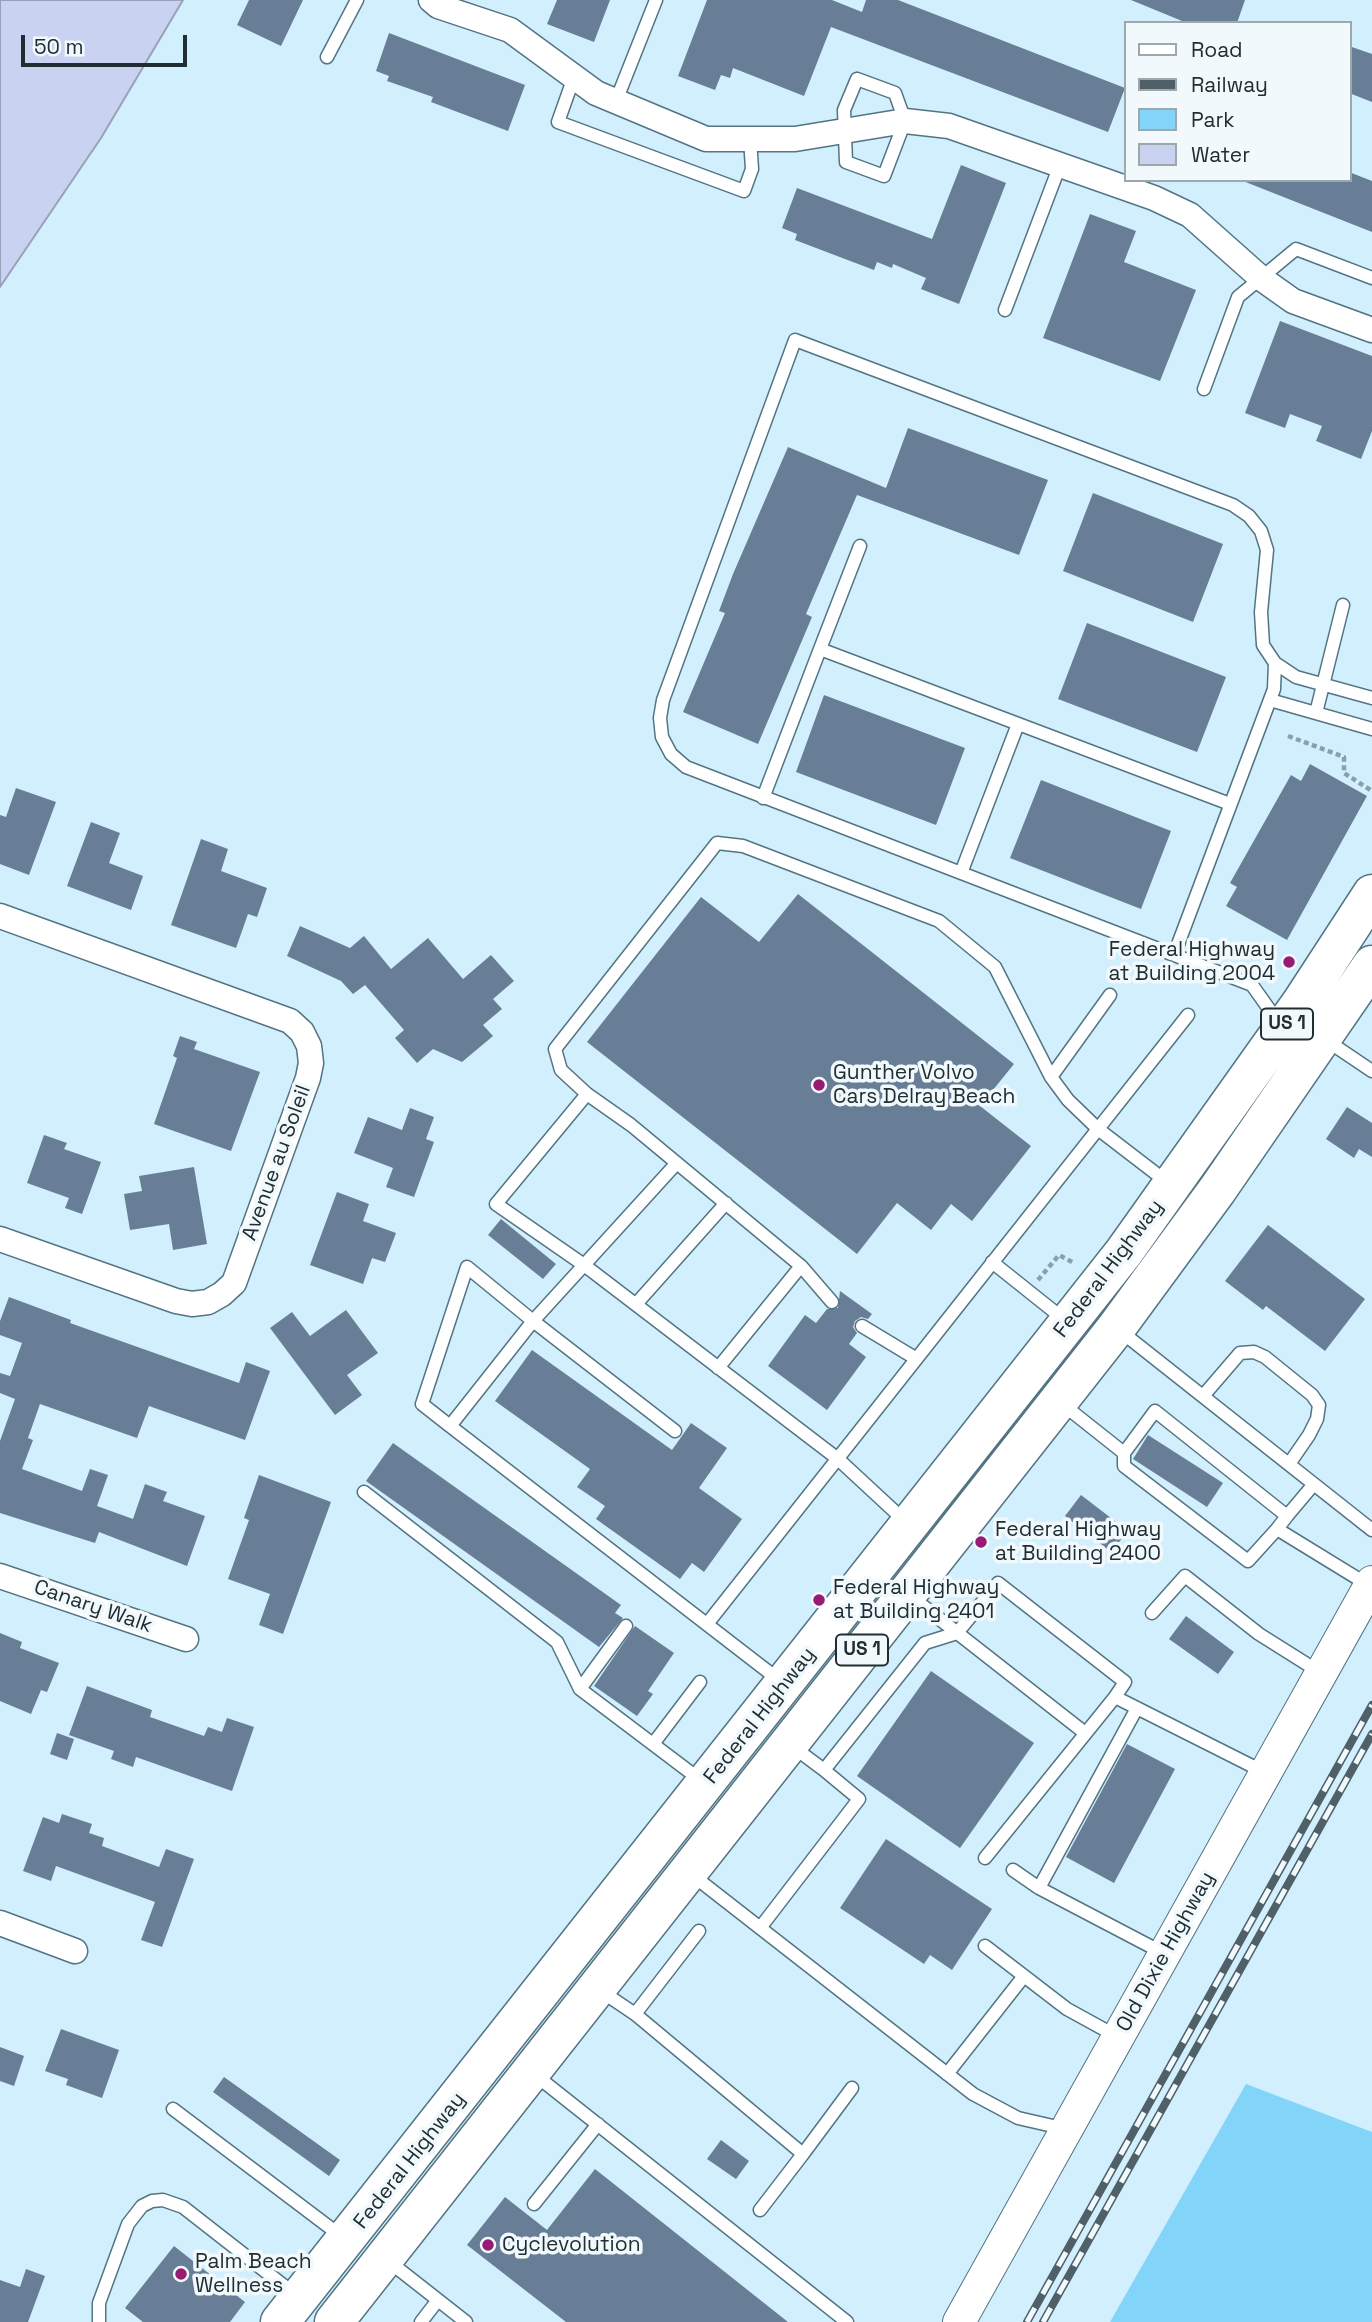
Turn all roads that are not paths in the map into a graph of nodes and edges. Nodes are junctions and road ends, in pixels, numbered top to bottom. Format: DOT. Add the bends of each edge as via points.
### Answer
graph roads {
  1 [pos="357,0"];
  2 [pos="431,0"];
  3 [pos="656,0"];
  4 [pos="327,57"];
  5 [pos="574,77"];
  6 [pos="616,101"];
  7 [pos="905,121"];
  8 [pos="847,130"];
  9 [pos="751,139"];
  10 [pos="1060,165"];
  11 [pos="1372,278"];
  12 [pos="1262,279"];
  13 [pos="1005,310"];
  14 [pos="1372,330"];
  15 [pos="1203,389"];
  16 [pos="860,546"];
  17 [pos="1343,605"];
  18 [pos="820,649"];
  19 [pos="1275,663"];
  20 [pos="1324,685"];
  21 [pos="1372,698"];
  22 [pos="1269,701"];
  23 [pos="1316,713"];
  24 [pos="1018,724"];
  25 [pos="1372,729"];
  26 [pos="763,798"];
  27 [pos="1230,804"];
  28 [pos="961,873"];
  29 [pos="1372,894"];
  30 [pos="0,916"];
  31 [pos="1174,955"];
  32 [pos="1372,965"];
  33 [pos="1110,995"];
  34 [pos="1188,1015"];
  35 [pos="1282,1029"];
  36 [pos="1324,1038"];
  37 [pos="1372,1071"];
  38 [pos="1051,1077"];
  39 [pos="587,1094"];
  40 [pos="1098,1129"];
  41 [pos="676,1165"];
  42 [pos="1172,1186"];
  43 [pos="726,1203"];
  44 [pos="0,1239"];
  45 [pos="1124,1252"];
  46 [pos="992,1262"];
  47 [pos="584,1265"];
  48 [pos="801,1266"];
  49 [pos="832,1302"];
  50 [pos="637,1303"];
  51 [pos="533,1321"];
  52 [pos="1069,1323"];
  53 [pos="862,1326"];
  54 [pos="1116,1328"];
  55 [pos="915,1358"];
  56 [pos="718,1368"];
  57 [pos="1203,1396"];
  58 [pos="1058,1401"];
  59 [pos="450,1426"];
  60 [pos="675,1431"];
  61 [pos="1124,1453"];
  62 [pos="838,1459"];
  63 [pos="1289,1464"];
  64 [pos="1001,1473"];
  65 [pos="1314,1484"];
  66 [pos="364,1492"];
  67 [pos="1287,1516"];
  68 [pos="910,1525"];
  69 [pos="1277,1529"];
  70 [pos="1372,1530"];
  71 [pos="0,1576"];
  72 [pos="1371,1584"];
  73 [pos="907,1594"];
  74 [pos="1152,1613"];
  75 [pos="707,1624"];
  76 [pos="626,1626"];
  77 [pos="957,1633"];
  78 [pos="186,1639"];
  79 [pos="1322,1674"];
  80 [pos="700,1682"];
  81 [pos="784,1684"];
  82 [pos="580,1689"];
  83 [pos="1115,1696"];
  84 [pos="1137,1708"];
  85 [pos="1085,1733"];
  86 [pos="789,1743"];
  87 [pos="653,1744"];
  88 [pos="824,1770"];
  89 [pos="1266,1773"];
  90 [pos="706,1784"];
  91 [pos="985,1858"];
  92 [pos="1013,1870"];
  93 [pos="688,1871"];
  94 [pos="1040,1888"];
  95 [pos="0,1923"];
  96 [pos="760,1928"];
  97 [pos="699,1931"];
  98 [pos="985,1946"];
  99 [pos="75,1951"];
  100 [pos="1165,1954"];
  101 [pos="1024,1976"];
  102 [pos="598,1989"];
  103 [pos="635,2014"];
  104 [pos="1118,2037"];
  105 [pos="531,2071"];
  106 [pos="947,2074"];
  107 [pos="852,2088"];
  108 [pos="173,2109"];
  109 [pos="598,2124"];
  110 [pos="1067,2129"];
  111 [pos="803,2154"];
  112 [pos="534,2204"];
  113 [pos="760,2210"];
  114 [pos="347,2241"];
  115 [pos="384,2258"];
  116 [pos="438,2300"];
  117 [pos="293,2314"];
  118 [pos="339,2315"];
  119 [pos="99,2322"];
  120 [pos="421,2322"];
  121 [pos="466,2322"];
  122 [pos="847,2322"];
  123 [pos="959,2322"];
  1 -- 4 [label="lane"];
  2 -- 5 [label="street" via="510,30"];
  3 -- 6 [label="lane"];
  5 -- 6 [label="street"];
  5 -- 9 [label="lane" via="558,122 744,191 752,169"];
  6 -- 9 [label="street" via="706,139"];
  7 -- 8 [label="street"];
  7 -- 8 [label="lane" via="895,93 857,79 844,110"];
  7 -- 8 [label="lane" via="884,176 846,162"];
  7 -- 10 [label="street" via="949,125"];
  8 -- 9 [label="street" via="795,139"];
  10 -- 12 [label="street" via="1190,215"];
  10 -- 13 [label="lane"];
  11 -- 12 [label="lane" via="1296,248"];
  12 -- 14 [label="street" via="1293,301"];
  12 -- 15 [label="lane" via="1238,297"];
  16 -- 18 [label="lane"];
  17 -- 20 [label="lane"];
  18 -- 24 [label="lane"];
  18 -- 26 [label="lane"];
  19 -- 20 [label="lane" via="1296,677"];
  19 -- 22 [label="lane"];
  19 -- 26 [label="lane" via="1263,645 1267,550 1261,531 1233,505 795,340 663,699 660,718 667,746 685,768"];
  20 -- 21 [label="lane"];
  20 -- 23 [label="lane"];
  22 -- 23 [label="lane"];
  22 -- 27 [label="lane"];
  23 -- 25 [label="lane"];
  24 -- 27 [label="lane"];
  24 -- 28 [label="lane"];
  26 -- 28 [label="lane"];
  27 -- 31 [label="lane"];
  28 -- 31 [label="lane"];
  29 -- 35 [label="main road, Federal Highway / US 1"];
  30 -- 44 [label="street, Avenue au Soleil" via="290,1020 306,1039 311,1063 234,1283 208,1302 176,1301"];
  31 -- 35 [label="lane" via="1252,985"];
  32 -- 36 [label="main road, Federal Highway / US 1"];
  33 -- 38 [label="lane"];
  34 -- 40 [label="lane"];
  35 -- 42 [label="main road, Federal Highway / US 1"];
  36 -- 37 [label="lane"];
  36 -- 54 [label="main road, Federal Highway / US 1"];
  38 -- 39 [label="lane" via="995,967 939,921 728,842 717,843 555,1049 561,1070"];
  38 -- 40 [label="lane"];
  39 -- 41 [label="lane"];
  39 -- 47 [label="lane" via="496,1204"];
  40 -- 42 [label="lane"];
  40 -- 46 [label="lane"];
  41 -- 43 [label="lane"];
  41 -- 47 [label="lane"];
  42 -- 45 [label="main road, Federal Highway / US 1"];
  43 -- 48 [label="lane"];
  43 -- 50 [label="lane"];
  45 -- 52 [label="main road, Federal Highway / US 1"];
  45 -- 54 [label="main road" via="1113,1298"];
  46 -- 52 [label="lane"];
  46 -- 55 [label="lane"];
  47 -- 50 [label="lane"];
  47 -- 51 [label="lane"];
  48 -- 49 [label="lane"];
  48 -- 56 [label="lane"];
  50 -- 56 [label="lane"];
  51 -- 59 [label="lane"];
  51 -- 59 [label="lane" via="467,1267 422,1404"];
  51 -- 60 [label="lane"];
  52 -- 64 [label="main road" via="1073,1339 1069,1361 1014,1435"];
  52 -- 68 [label="main road, Federal Highway / US 1"];
  53 -- 55 [label="lane"];
  54 -- 57 [label="lane"];
  54 -- 58 [label="main road, Federal Highway / US 1"];
  55 -- 62 [label="lane"];
  56 -- 62 [label="lane"];
  57 -- 63 [label="lane"];
  57 -- 63 [label="lane" via="1240,1353 1254,1352 1274,1364 1319,1405 1309,1435"];
  58 -- 61 [label="lane"];
  58 -- 64 [label="main road, Federal Highway / US 1"];
  59 -- 75 [label="lane"];
  61 -- 67 [label="lane" via="1155,1411"];
  61 -- 69 [label="lane" via="1124,1466 1248,1561"];
  62 -- 68 [label="lane"];
  62 -- 75 [label="lane"];
  63 -- 65 [label="lane"];
  64 -- 73 [label="main road, Federal Highway / US 1"];
  65 -- 67 [label="lane"];
  65 -- 70 [label="lane"];
  66 -- 82 [label="lane" via="557,1642"];
  67 -- 69 [label="lane"];
  68 -- 81 [label="main road, Federal Highway / US 1"];
  69 -- 72 [label="lane"];
  71 -- 78 [label="street, Canary Walk"];
  72 -- 79 [label="street, Old Dixie Highway"];
  73 -- 77 [label="lane"];
  73 -- 86 [label="main road, Federal Highway / US 1"];
  74 -- 79 [label="lane" via="1185,1576 1259,1634"];
  75 -- 81 [label="lane"];
  76 -- 82 [label="lane"];
  77 -- 83 [label="lane" via="998,1583 1125,1682"];
  77 -- 85 [label="lane"];
  77 -- 88 [label="lane" via="925,1643"];
  79 -- 89 [label="street, Old Dixie Highway"];
  80 -- 87 [label="lane"];
  81 -- 90 [label="main road, Federal Highway / US 1"];
  82 -- 87 [label="lane"];
  83 -- 84 [label="lane"];
  83 -- 85 [label="lane"];
  84 -- 89 [label="lane"];
  84 -- 94 [label="lane"];
  85 -- 91 [label="lane"];
  86 -- 88 [label="lane"];
  86 -- 93 [label="main road, Federal Highway / US 1"];
  87 -- 90 [label="lane"];
  88 -- 96 [label="lane" via="859,1799"];
  89 -- 100 [label="street, Old Dixie Highway"];
  90 -- 114 [label="main road, Federal Highway / US 1"];
  92 -- 94 [label="lane"];
  93 -- 96 [label="lane"];
  93 -- 102 [label="main road, Federal Highway / US 1"];
  94 -- 100 [label="lane"];
  95 -- 99 [label="street"];
  96 -- 106 [label="lane"];
  97 -- 103 [label="lane"];
  98 -- 101 [label="lane"];
  100 -- 104 [label="street, Old Dixie Highway"];
  101 -- 104 [label="lane" via="1067,2009"];
  101 -- 106 [label="lane"];
  102 -- 103 [label="lane"];
  102 -- 105 [label="main road, Federal Highway / US 1"];
  103 -- 111 [label="lane"];
  104 -- 110 [label="street, Old Dixie Highway"];
  105 -- 109 [label="lane"];
  105 -- 115 [label="main road, Federal Highway / US 1"];
  106 -- 110 [label="lane" via="1018,2118"];
  107 -- 111 [label="lane"];
  108 -- 114 [label="lane"];
  109 -- 112 [label="lane"];
  109 -- 122 [label="lane"];
  110 -- 123 [label="street, Old Dixie Highway"];
  111 -- 113 [label="lane"];
  114 -- 117 [label="main road, Federal Highway / US 1"];
  114 -- 118 [label="main road"];
  115 -- 116 [label="lane"];
  115 -- 118 [label="main road, Federal Highway / US 1"];
  116 -- 120 [label="lane"];
  116 -- 121 [label="lane"];
  117 -- 119 [label="lane" via="174,2202 152,2201 134,2214 99,2303"];
}
